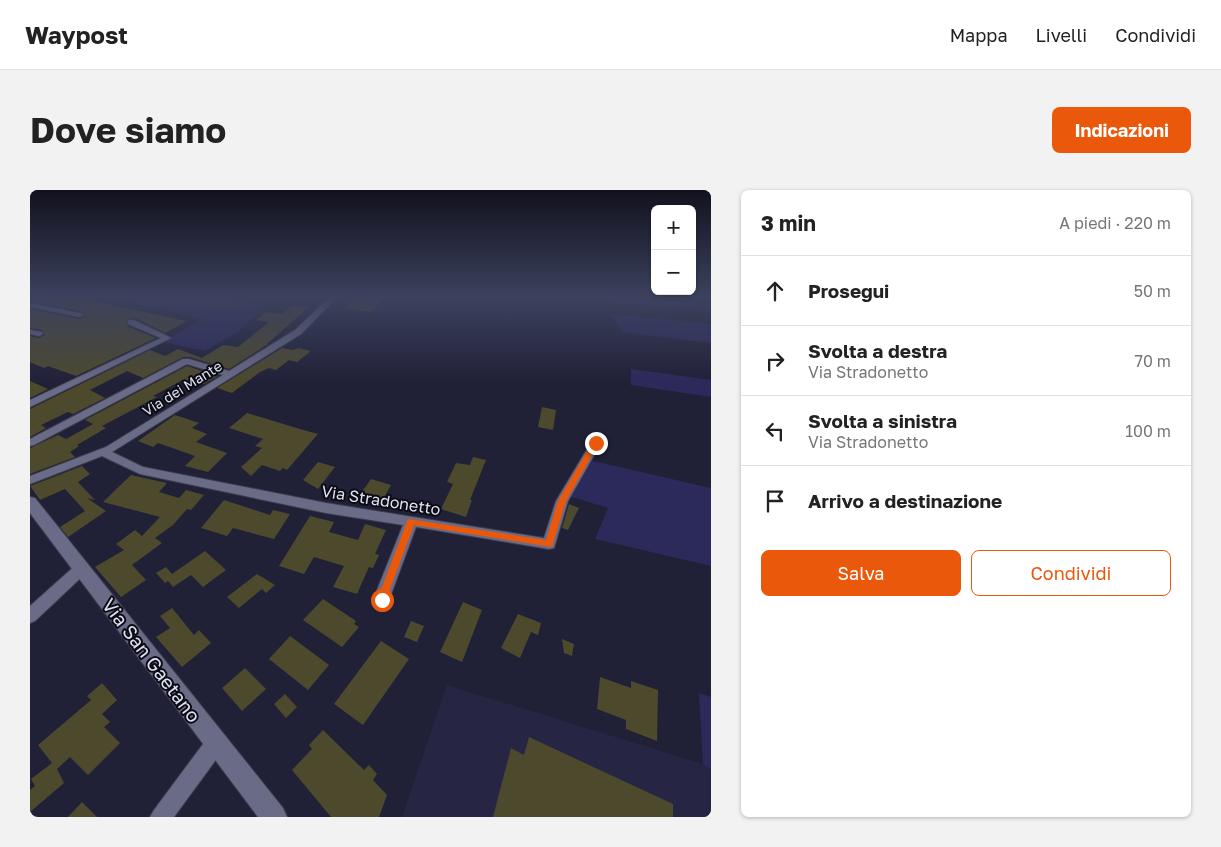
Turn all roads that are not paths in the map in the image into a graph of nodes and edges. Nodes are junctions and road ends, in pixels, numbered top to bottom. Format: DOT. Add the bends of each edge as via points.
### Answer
graph roads {
  1 [pos="138,325"];
  2 [pos="305,325"];
  3 [pos="229,374"];
  4 [pos="30,404"];
  5 [pos="30,443"];
  6 [pos="596,443"];
  7 [pos="103,452"];
  8 [pos="30,480"];
  9 [pos="30,502"];
  10 [pos="411,522"];
  11 [pos="82,568"];
  12 [pos="382,600"];
  13 [pos="30,616"];
  14 [pos="216,743"];
  15 [pos="161,817"];
  16 [pos="274,817"];
  1 -- 4 [label="street" via="167,338"];
  2 -- 3 [label="street, Via dei Mante"];
  3 -- 5 [label="street" via="186,361"];
  3 -- 7 [label="street, Via dei Mante"];
  6 -- 10 [label="street, Via Stradonetto" via="562,501 549,544"];
  7 -- 8 [label="street, Via dei Mante"];
  7 -- 10 [label="street, Via Stradonetto" via="140,470"];
  9 -- 11 [label="street, Via San Gaetano"];
  10 -- 12 [label="street"];
  11 -- 13 [label="street"];
  11 -- 14 [label="street, Via San Gaetano"];
  14 -- 15 [label="street"];
  14 -- 16 [label="street, Via San Gaetano"];
}
